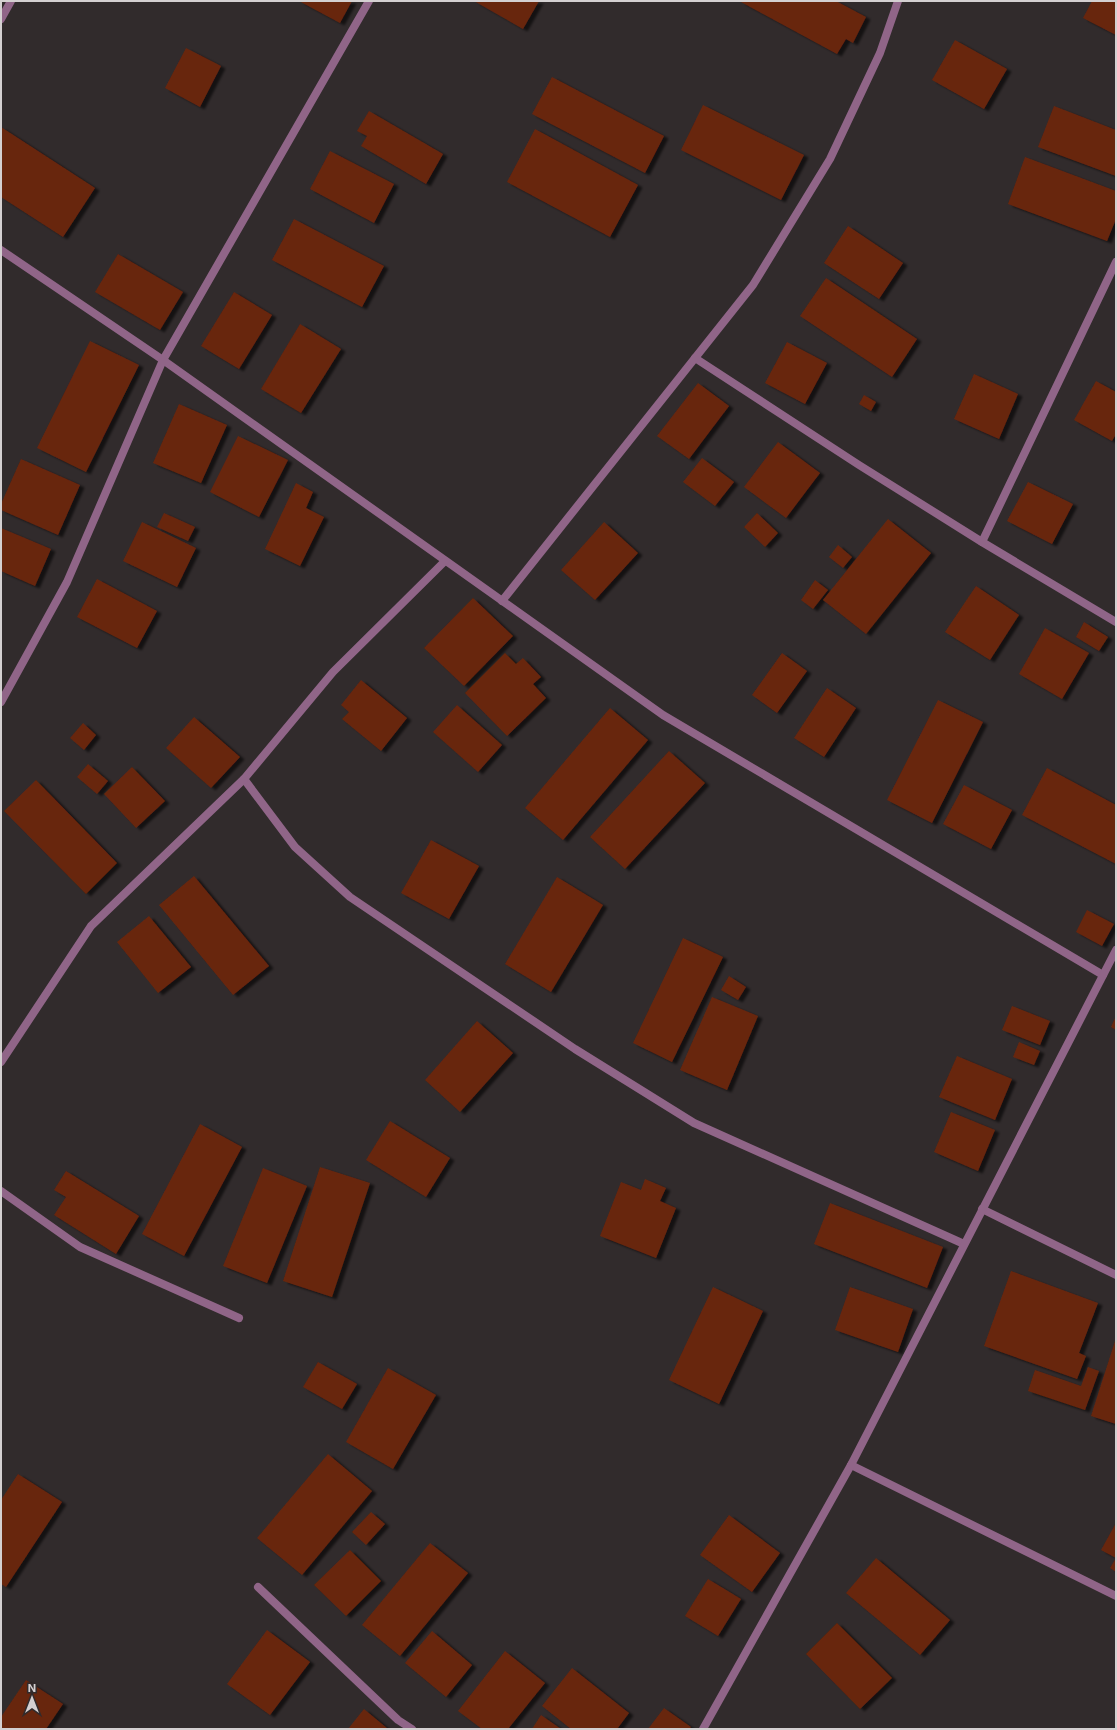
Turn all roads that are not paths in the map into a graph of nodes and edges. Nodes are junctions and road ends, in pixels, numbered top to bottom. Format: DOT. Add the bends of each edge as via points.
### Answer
graph roads {
  1 [pos="11,1"];
  2 [pos="369,1"];
  3 [pos="898,1"];
  4 [pos="1,20"];
  5 [pos="1,250"];
  6 [pos="1116,262"];
  7 [pos="695,358"];
  8 [pos="163,360"];
  9 [pos="982,542"];
  10 [pos="445,560"];
  11 [pos="502,601"];
  12 [pos="1116,622"];
  13 [pos="1,702"];
  14 [pos="244,779"];
  15 [pos="1116,950"];
  16 [pos="1103,974"];
  17 [pos="1,1062"];
  18 [pos="1,1191"];
  19 [pos="982,1209"];
  20 [pos="964,1244"];
  21 [pos="1116,1275"];
  22 [pos="239,1318"];
  23 [pos="851,1465"];
  24 [pos="258,1587"];
  25 [pos="1116,1596"];
  26 [pos="412,1729"];
  27 [pos="703,1729"];
  1 -- 4 [label="street"];
  2 -- 8 [label="street"];
  3 -- 7 [label="street" via="880,53 830,159 753,285"];
  5 -- 8 [label="street"];
  6 -- 9 [label="street"];
  7 -- 9 [label="street"];
  7 -- 11 [label="street"];
  8 -- 10 [label="street"];
  8 -- 13 [label="street" via="67,582"];
  9 -- 12 [label="street"];
  10 -- 11 [label="street"];
  10 -- 14 [label="street" via="333,672"];
  11 -- 16 [label="street" via="663,715"];
  14 -- 17 [label="street" via="91,926"];
  14 -- 20 [label="street" via="295,847 350,898 575,1049 694,1123"];
  15 -- 16 [label="street"];
  16 -- 19 [label="street"];
  18 -- 22 [label="street" via="80,1247"];
  19 -- 20 [label="street"];
  19 -- 21 [label="street"];
  20 -- 23 [label="street"];
  23 -- 25 [label="street"];
  23 -- 27 [label="street"];
  24 -- 26 [label="street" via="398,1720"];
}
